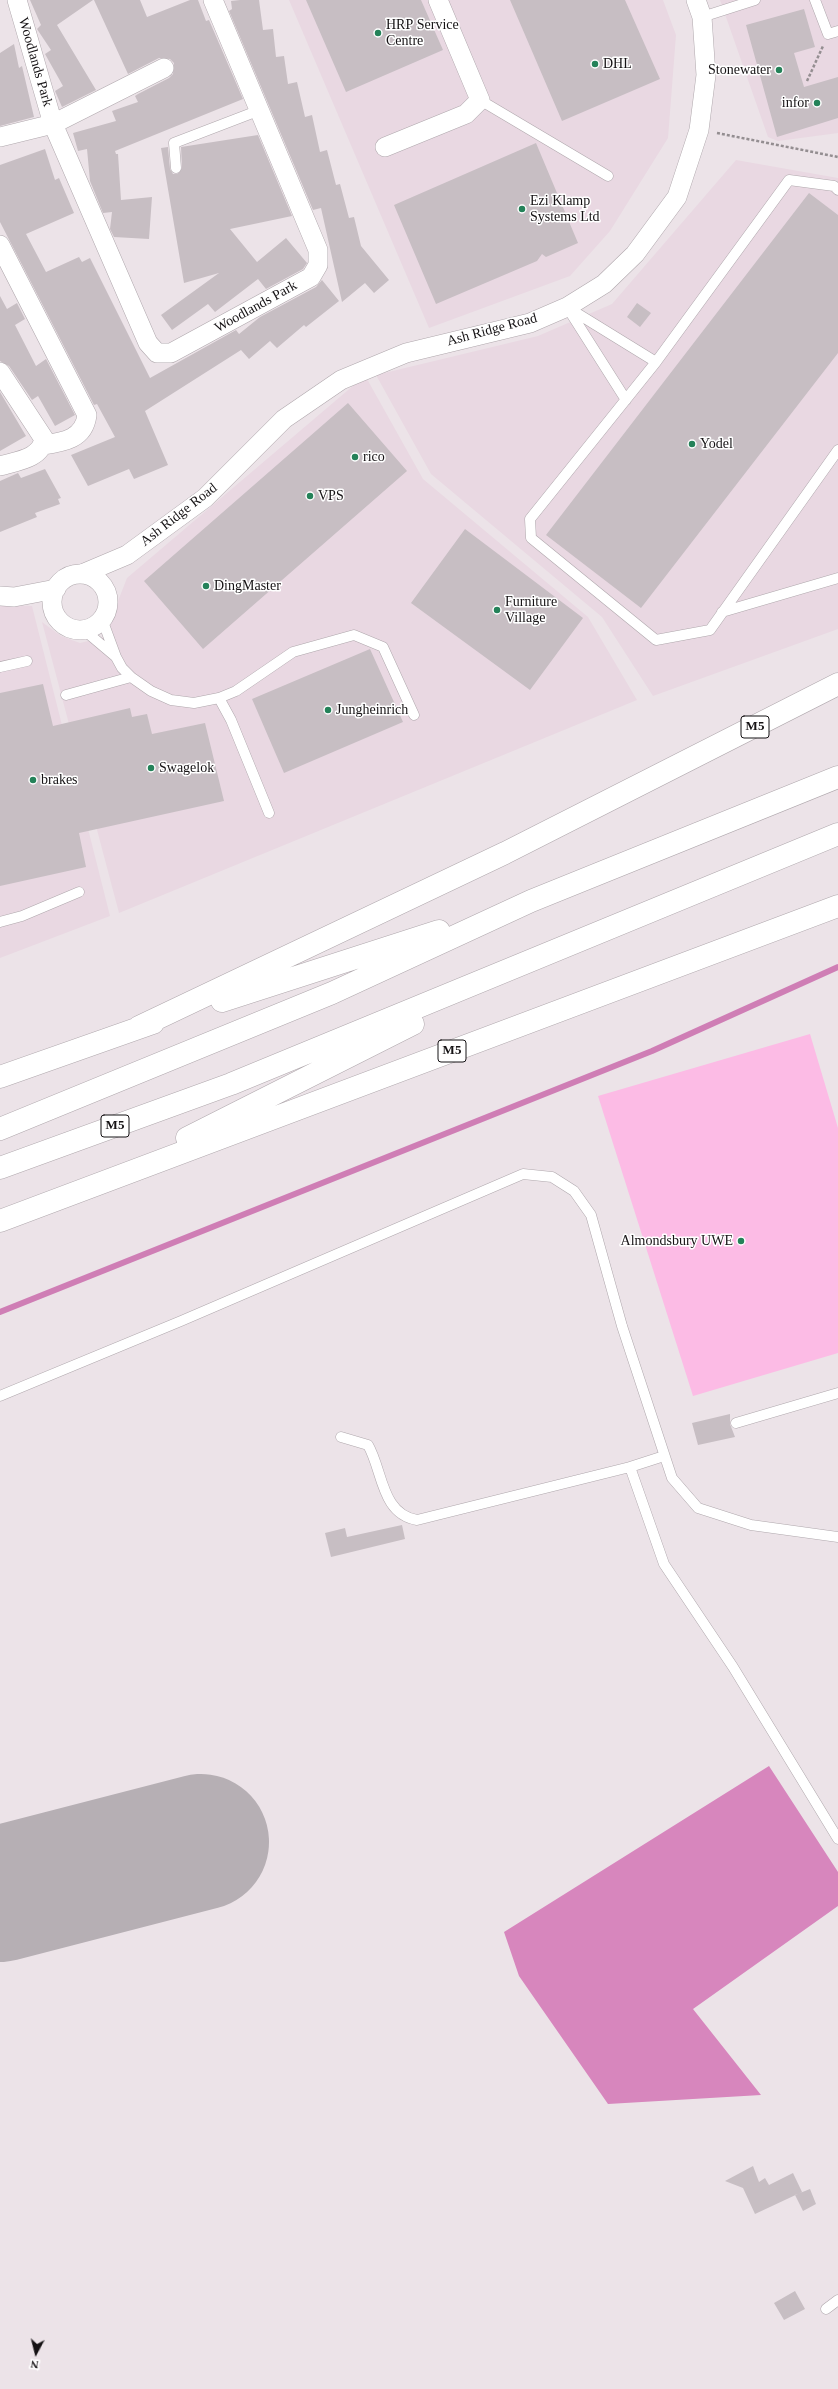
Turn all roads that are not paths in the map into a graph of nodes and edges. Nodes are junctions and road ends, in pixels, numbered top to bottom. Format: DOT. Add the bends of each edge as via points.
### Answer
graph roads {
  1 [pos="18,0"];
  2 [pos="213,0"];
  3 [pos="438,0"];
  4 [pos="755,0"];
  5 [pos="815,0"];
  6 [pos="699,9"];
  7 [pos="833,32"];
  8 [pos="164,68"];
  9 [pos="480,100"];
  10 [pos="260,110"];
  11 [pos="53,124"];
  12 [pos="0,137"];
  13 [pos="385,147"];
  14 [pos="176,168"];
  15 [pos="608,176"];
  16 [pos="838,190"];
  17 [pos="0,245"];
  18 [pos="567,307"];
  19 [pos="656,362"];
  20 [pos="0,372"];
  21 [pos="626,400"];
  22 [pos="43,445"];
  23 [pos="838,450"];
  24 [pos="0,466"];
  25 [pos="127,555"];
  26 [pos="82,574"];
  27 [pos="838,578"];
  28 [pos="103,585"];
  29 [pos="56,589"];
  30 [pos="7,596"];
  31 [pos="53,608"];
  32 [pos="722,612"];
  33 [pos="102,619"];
  34 [pos="84,630"];
  35 [pos="116,657"];
  36 [pos="27,661"];
  37 [pos="0,667"];
  38 [pos="131,677"];
  39 [pos="838,684"];
  40 [pos="66,695"];
  41 [pos="219,698"];
  42 [pos="414,715"];
  43 [pos="838,777"];
  44 [pos="269,813"];
  45 [pos="838,834"];
  46 [pos="79,892"];
  47 [pos="531,901"];
  48 [pos="838,906"];
  49 [pos="0,922"];
  50 [pos="555,952"];
  51 [pos="139,1027"];
  52 [pos="0,1077"];
  53 [pos="0,1129"];
  54 [pos="0,1168"];
  55 [pos="87,1189"];
  56 [pos="0,1221"];
  57 [pos="838,1393"];
  58 [pos="0,1396"];
  59 [pos="736,1424"];
  60 [pos="341,1437"];
  61 [pos="664,1456"];
  62 [pos="630,1467"];
  63 [pos="838,1537"];
  64 [pos="838,1839"];
  65 [pos="838,2300"];
  66 [pos="826,2309"];
  1 -- 11 [label="street, Woodlands Park"];
  2 -- 10 [label="street, Woodlands Park"];
  3 -- 9 [label="street"];
  4 -- 6 [label="lane"];
  5 -- 7 [label="lane"];
  6 -- 18 [label="street, Ash Ridge Road" via="706,75 699,130 677,197 635,254 604,284"];
  8 -- 11 [label="street, Woodlands Park"];
  9 -- 13 [label="street" via="466,114"];
  9 -- 15 [label="lane"];
  10 -- 11 [label="street, Woodlands Park" via="318,250 318,265 311,277 171,353 157,353 148,343"];
  10 -- 14 [label="lane" via="174,143"];
  11 -- 12 [label="street, Woodlands Park"];
  16 -- 19 [label="lane" via="834,186 788,180"];
  17 -- 22 [label="street" via="87,416 82,433 58,443"];
  18 -- 19 [label="lane"];
  18 -- 21 [label="lane"];
  18 -- 25 [label="street, Ash Ridge Road" via="530,323 406,352 341,380 284,419 205,498"];
  19 -- 21 [label="lane"];
  20 -- 22 [label="street" via="44,439"];
  21 -- 32 [label="lane" via="530,519 531,538 656,640 710,630"];
  22 -- 24 [label="street" via="37,454"];
  23 -- 32 [label="lane"];
  25 -- 26 [label="street, Ash Ridge Road"];
  25 -- 28 [label="street, Ash Ridge Road"];
  26 -- 28 [label="street" via="90,575"];
  26 -- 29 [label="street" via="67,577"];
  27 -- 32 [label="lane"];
  28 -- 33 [label="street" via="109,602"];
  29 -- 30 [label="street"];
  29 -- 31 [label="street"];
  30 -- 31 [label="street"];
  31 -- 34 [label="street" via="56,616 68,627"];
  33 -- 34 [label="street"];
  33 -- 35 [label="lane"];
  34 -- 35 [label="lane"];
  35 -- 38 [label="lane"];
  36 -- 37 [label="lane"];
  38 -- 40 [label="lane"];
  38 -- 41 [label="lane" via="151,691 171,700 194,703"];
  39 -- 51 [label="highway, M5" via="505,853"];
  41 -- 42 [label="lane" via="236,691 293,652 354,635 383,647"];
  41 -- 44 [label="lane" via="231,720"];
  43 -- 47 [label="highway, M5"];
  45 -- 50 [label="highway, M5"];
  46 -- 49 [label="lane" via="22,916"];
  47 -- 51 [label="highway, M5"];
  47 -- 53 [label="highway, M5" via="332,993"];
  48 -- 55 [label="highway, M5"];
  50 -- 54 [label="highway, M5" via="231,1084"];
  50 -- 55 [label="highway, M5"];
  51 -- 52 [label="highway, M5"];
  55 -- 56 [label="highway, M5"];
  57 -- 59 [label="lane"];
  58 -- 61 [label="lane" via="523,1174 552,1177 574,1191 591,1215 622,1326"];
  60 -- 62 [label="lane" via="368,1445 389,1501 408,1518 417,1520"];
  61 -- 62 [label="lane"];
  61 -- 63 [label="lane" via="672,1478 698,1508 751,1525"];
  62 -- 64 [label="lane" via="664,1564 733,1667"];
  65 -- 66 [label="lane"];
}
